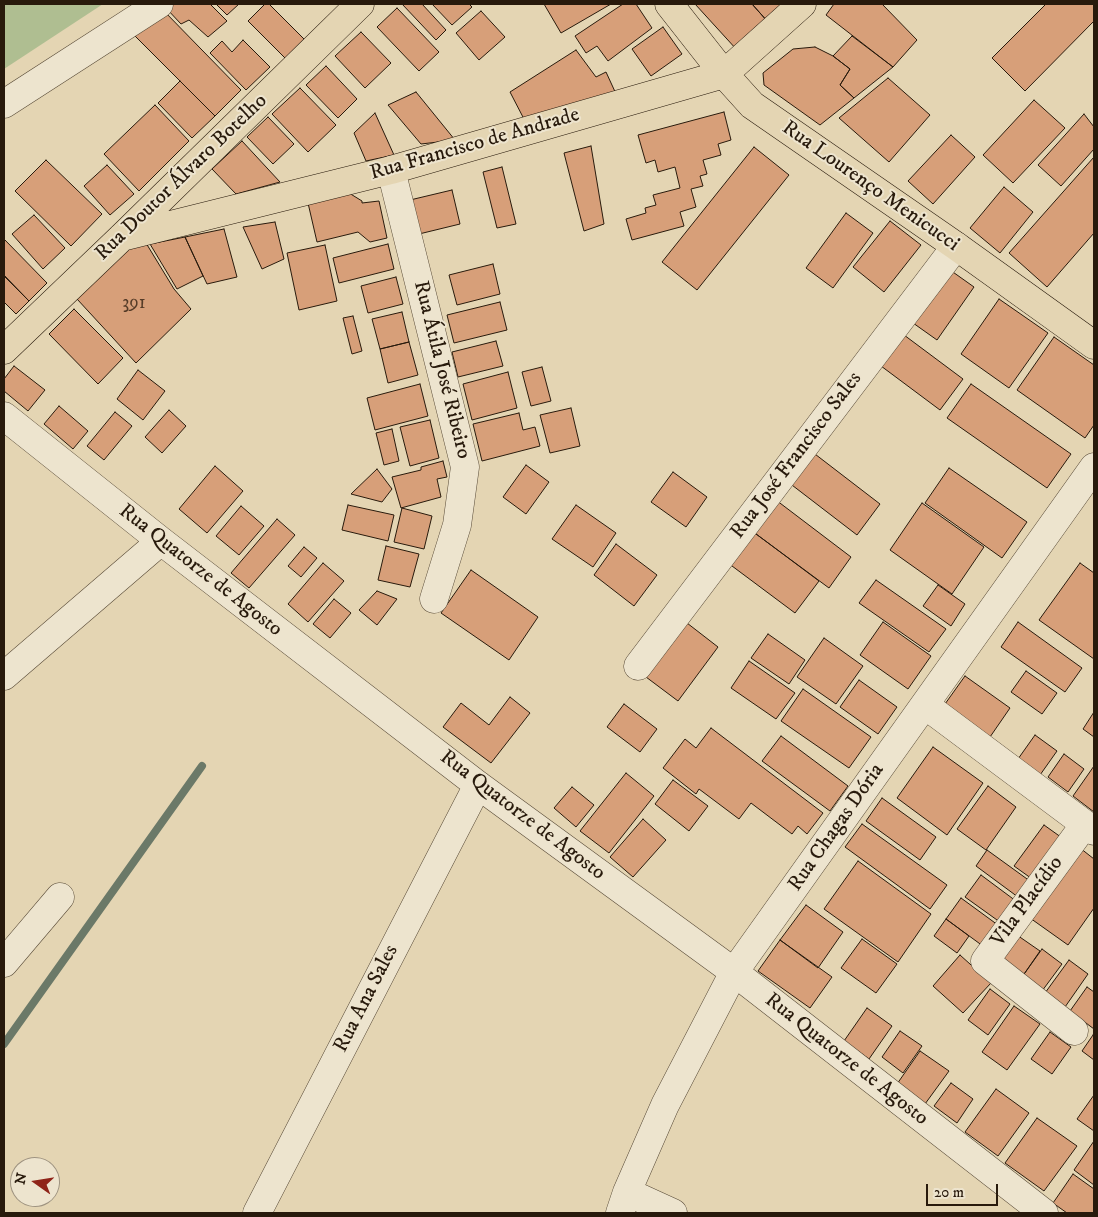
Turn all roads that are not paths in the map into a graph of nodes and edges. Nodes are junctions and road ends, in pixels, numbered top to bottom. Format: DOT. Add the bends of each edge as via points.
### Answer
graph roads {
  1 [pos="159,4"];
  2 [pos="360,4"];
  3 [pos="669,4"];
  4 [pos="802,4"];
  5 [pos="724,74"];
  6 [pos="4,104"];
  7 [pos="391,170"];
  8 [pos="158,218"];
  9 [pos="122,237"];
  10 [pos="956,246"];
  11 [pos="1094,345"];
  12 [pos="4,350"];
  13 [pos="4,416"];
  14 [pos="1094,467"];
  15 [pos="161,541"];
  16 [pos="434,599"];
  17 [pos="638,666"];
  18 [pos="4,676"];
  19 [pos="925,705"];
  20 [pos="478,785"];
  21 [pos="1089,827"];
  22 [pos="60,897"];
  23 [pos="4,963"];
  24 [pos="734,972"];
  25 [pos="1074,1031"];
  26 [pos="624,1202"];
  27 [pos="257,1213"];
  28 [pos="673,1213"];
  29 [pos="1044,1213"];
  1 -- 6 [label="street"];
  2 -- 8 [label="main road, Rua Doutor Álvaro Botelho"];
  3 -- 5 [label="main road, Rua Lourenço Menicucci"];
  4 -- 5 [label="main road, Rua Francisco de Andrade"];
  5 -- 7 [label="main road, Rua Francisco de Andrade"];
  5 -- 10 [label="main road, Rua Lourenço Menicucci" via="752,105"];
  7 -- 8 [label="main road, Rua Francisco de Andrade"];
  7 -- 16 [label="street, Rua Átila José Ribeiro" via="465,467 457,525"];
  8 -- 9 [label="main road, Rua Francisco de Andrade"];
  9 -- 12 [label="main road, Rua Doutor Álvaro Botelho"];
  10 -- 11 [label="main road, Rua Lourenço Menicucci"];
  10 -- 17 [label="street, Rua José Francisco Sales"];
  13 -- 15 [label="street, Rua Quatorze de Agosto"];
  14 -- 19 [label="street, Rua Chagas Dória"];
  15 -- 18 [label="street"];
  15 -- 20 [label="street, Rua Quatorze de Agosto"];
  19 -- 21 [label="street"];
  19 -- 24 [label="street, Rua Chagas Dória"];
  20 -- 24 [label="street, Rua Quatorze de Agosto"];
  20 -- 27 [label="street, Rua Ana Sales"];
  21 -- 25 [label="street, Vila Placídio" via="985,961"];
  22 -- 23 [label="street"];
  24 -- 26 [label="street, Rua Chagas Dória" via="665,1105"];
  24 -- 29 [label="street, Rua Quatorze de Agosto"];
  26 -- 28 [label="street"];
}
